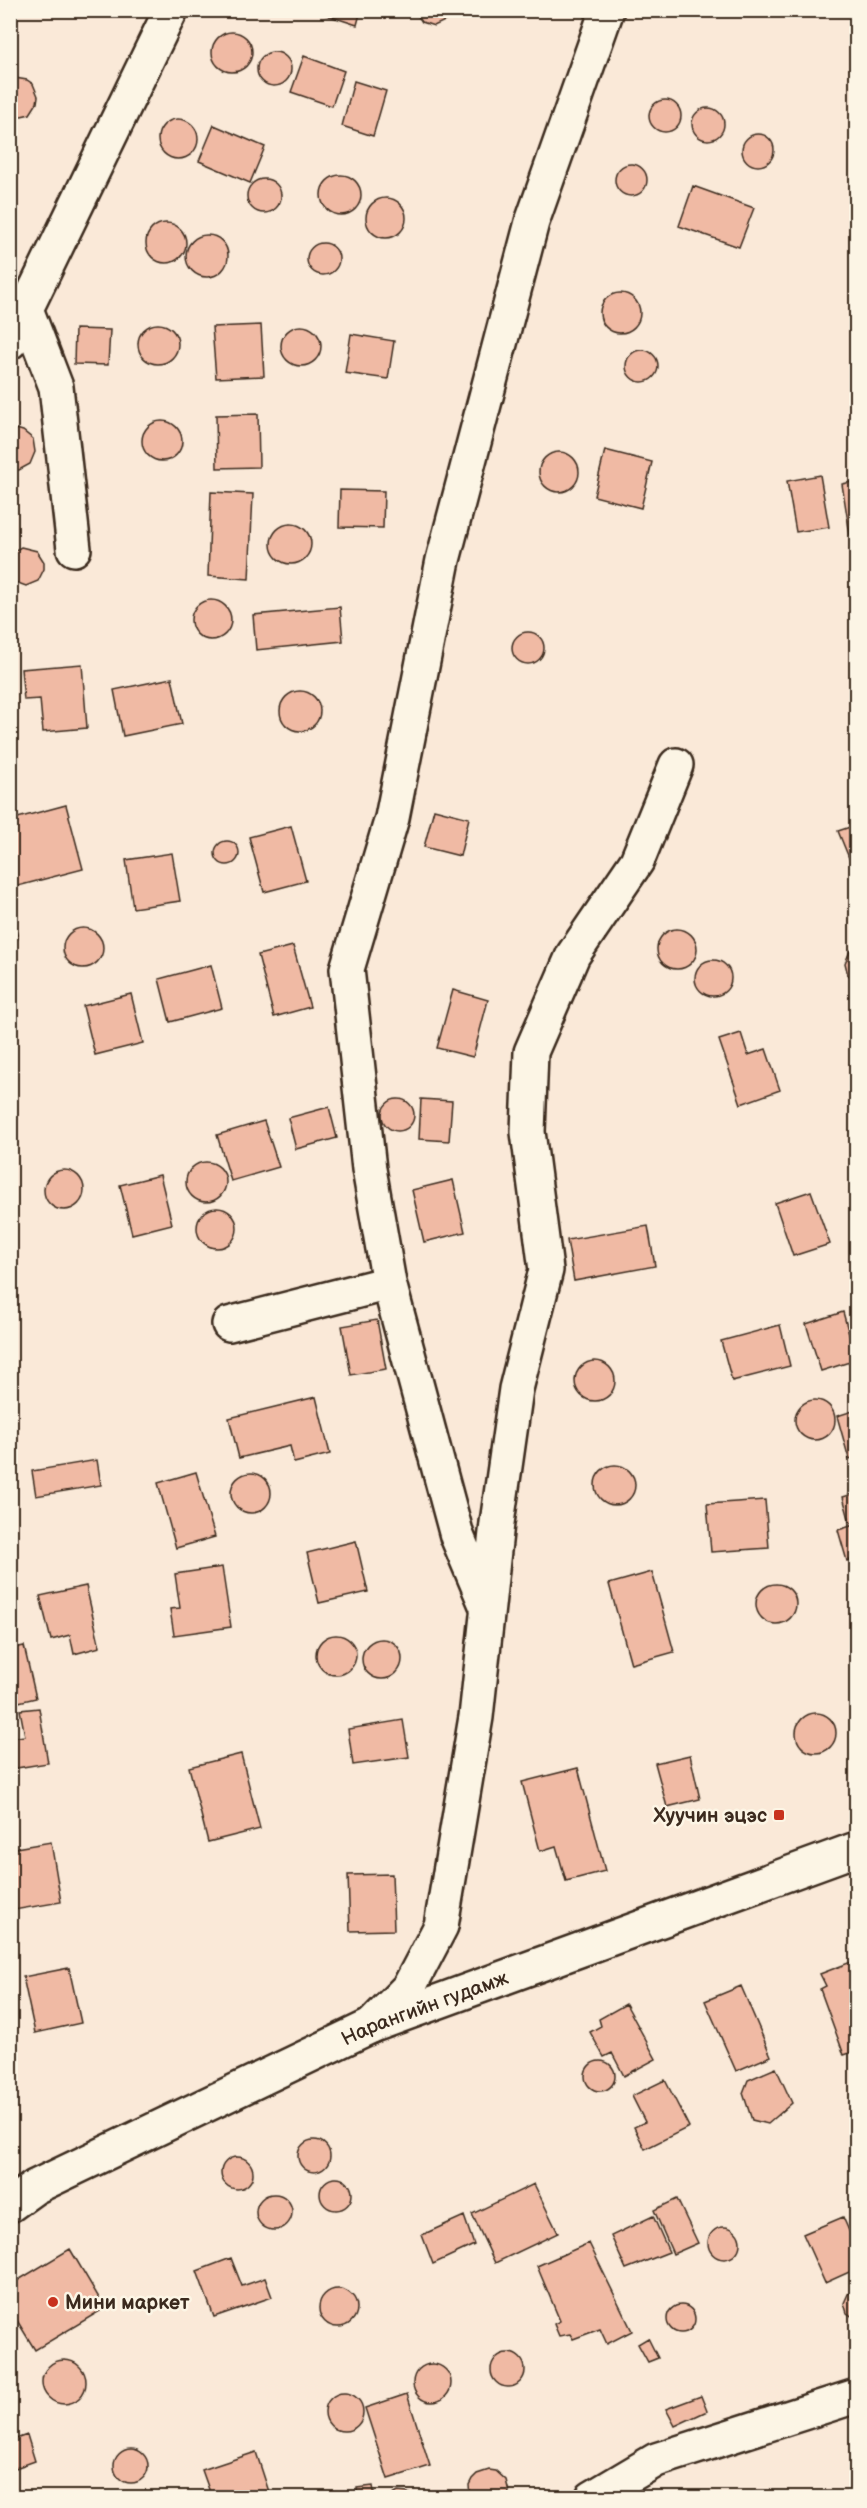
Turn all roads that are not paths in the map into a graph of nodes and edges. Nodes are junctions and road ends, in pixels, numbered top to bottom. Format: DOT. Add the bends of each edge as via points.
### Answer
graph roads {
  1 [pos="171,10"];
  2 [pos="607,10"];
  3 [pos="26,309"];
  4 [pos="10,342"];
  5 [pos="74,549"];
  6 [pos="676,765"];
  7 [pos="389,1283"];
  8 [pos="229,1324"];
  9 [pos="487,1607"];
  10 [pos="856,1849"];
  11 [pos="371,2026"];
  12 [pos="10,2205"];
  13 [pos="856,2396"];
  14 [pos="592,2498"];
  1 -- 3 [label="street"];
  2 -- 7 [label="street" via="532,222 443,560 392,818 346,969 369,1170"];
  3 -- 4 [label="street"];
  3 -- 5 [label="street" via="56,387"];
  6 -- 9 [label="street" via="637,861 573,955 531,1052 528,1132 546,1270 516,1389"];
  7 -- 8 [label="street"];
  7 -- 9 [label="street" via="457,1536"];
  9 -- 11 [label="street" via="476,1718 441,1926 409,1987"];
  10 -- 11 [label="street, Нарангийн гудамж"];
  11 -- 12 [label="street, Нарангийн гудамж" via="35,2187"];
  13 -- 14 [label="street" via="656,2460"];
}
